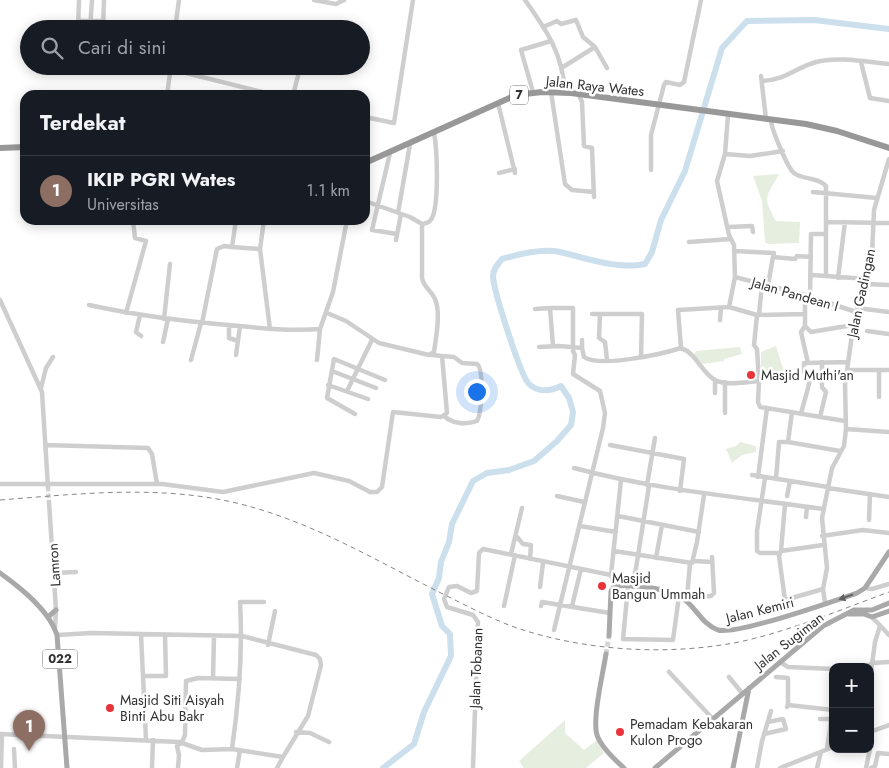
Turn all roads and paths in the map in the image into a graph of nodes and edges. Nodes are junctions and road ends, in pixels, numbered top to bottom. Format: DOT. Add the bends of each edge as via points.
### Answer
graph roads {
  1 [pos="79,0"];
  2 [pos="92,0"];
  3 [pos="104,0"];
  4 [pos="179,0"];
  5 [pos="314,0"];
  6 [pos="344,0"];
  7 [pos="412,0"];
  8 [pos="525,0"];
  9 [pos="700,0"];
  10 [pos="78,20"];
  11 [pos="91,20"];
  12 [pos="104,20"];
  13 [pos="176,20"];
  14 [pos="543,27"];
  15 [pos="551,41"];
  16 [pos="595,47"];
  17 [pos="861,62"];
  18 [pos="889,64"];
  19 [pos="563,66"];
  20 [pos="607,68"];
  21 [pos="169,75"];
  22 [pos="197,75"];
  23 [pos="298,76"];
  24 [pos="168,90"];
  25 [pos="255,90"];
  26 [pos="294,90"];
  27 [pos="533,92"];
  28 [pos="551,92"];
  29 [pos="565,93"];
  30 [pos="579,95"];
  31 [pos="889,100"];
  32 [pos="498,103"];
  33 [pos="660,105"];
  34 [pos="728,115"];
  35 [pos="370,118"];
  36 [pos="768,119"];
  37 [pos="434,133"];
  38 [pos="410,144"];
  39 [pos="20,147"];
  40 [pos="0,148"];
  41 [pos="889,148"];
  42 [pos="783,151"];
  43 [pos="390,153"];
  44 [pos="725,154"];
  45 [pos="889,159"];
  46 [pos="370,162"];
  47 [pos="652,170"];
  48 [pos="499,173"];
  49 [pos="813,192"];
  50 [pos="828,192"];
  51 [pos="877,198"];
  52 [pos="370,203"];
  53 [pos="378,206"];
  54 [pos="399,213"];
  55 [pos="826,222"];
  56 [pos="845,222"];
  57 [pos="872,222"];
  58 [pos="889,223"];
  59 [pos="422,224"];
  60 [pos="134,225"];
  61 [pos="235,225"];
  62 [pos="263,225"];
  63 [pos="346,225"];
  64 [pos="728,227"];
  65 [pos="753,232"];
  66 [pos="397,234"];
  67 [pos="825,234"];
  68 [pos="731,239"];
  69 [pos="396,240"];
  70 [pos="689,242"];
  71 [pos="232,247"];
  72 [pos="260,249"];
  73 [pos="734,251"];
  74 [pos="773,257"];
  75 [pos="810,257"];
  76 [pos="170,264"];
  77 [pos="812,275"];
  78 [pos="826,276"];
  79 [pos="735,277"];
  80 [pos="838,278"];
  81 [pos="866,281"];
  82 [pos="762,284"];
  83 [pos="768,285"];
  84 [pos="889,285"];
  85 [pos="807,296"];
  86 [pos="0,300"];
  87 [pos="89,305"];
  88 [pos="729,307"];
  89 [pos="550,308"];
  90 [pos="721,308"];
  91 [pos="535,309"];
  92 [pos="857,310"];
  93 [pos="889,312"];
  94 [pos="126,313"];
  95 [pos="327,313"];
  96 [pos="592,314"];
  97 [pos="600,314"];
  98 [pos="805,314"];
  99 [pos="140,315"];
  100 [pos="758,315"];
  101 [pos="166,319"];
  102 [pos="720,320"];
  103 [pos="202,323"];
  104 [pos="853,325"];
  105 [pos="229,326"];
  106 [pos="240,326"];
  107 [pos="805,326"];
  108 [pos="270,329"];
  109 [pos="320,329"];
  110 [pos="867,331"];
  111 [pos="889,334"];
  112 [pos="141,336"];
  113 [pos="372,340"];
  114 [pos="582,340"];
  115 [pos="238,341"];
  116 [pos="163,342"];
  117 [pos="553,346"];
  118 [pos="539,347"];
  119 [pos="572,347"];
  120 [pos="582,348"];
  121 [pos="681,348"];
  122 [pos="432,354"];
  123 [pos="236,356"];
  124 [pos="442,356"];
  125 [pos="53,357"];
  126 [pos="641,357"];
  127 [pos="192,360"];
  128 [pos="316,360"];
  129 [pos="607,360"];
  130 [pos="822,362"];
  131 [pos="848,362"];
  132 [pos="804,363"];
  133 [pos="357,368"];
  134 [pos="847,370"];
  135 [pos="889,370"];
  136 [pos="332,371"];
  137 [pos="879,371"];
  138 [pos="352,379"];
  139 [pos="385,380"];
  140 [pos="714,380"];
  141 [pos="759,381"];
  142 [pos="725,382"];
  143 [pos="328,385"];
  144 [pos="41,388"];
  145 [pos="376,388"];
  146 [pos="347,391"];
  147 [pos="716,393"];
  148 [pos="879,398"];
  149 [pos="368,399"];
  150 [pos="767,408"];
  151 [pos="792,412"];
  152 [pos="725,413"];
  153 [pos="355,414"];
  154 [pos="801,414"];
  155 [pos="444,416"];
  156 [pos="820,417"];
  157 [pos="845,422"];
  158 [pos="846,429"];
  159 [pos="889,432"];
  160 [pos="655,438"];
  161 [pos="788,442"];
  162 [pos="44,445"];
  163 [pos="610,445"];
  164 [pos="840,451"];
  165 [pos="652,452"];
  166 [pos="574,468"];
  167 [pos="591,473"];
  168 [pos="752,475"];
  169 [pos="758,476"];
  170 [pos="765,478"];
  171 [pos="776,478"];
  172 [pos="621,480"];
  173 [pos="790,481"];
  174 [pos="0,484"];
  175 [pos="157,484"];
  176 [pos="48,485"];
  177 [pos="648,486"];
  178 [pos="828,488"];
  179 [pos="680,491"];
  180 [pos="870,494"];
  181 [pos="704,495"];
  182 [pos="557,496"];
  183 [pos="788,496"];
  184 [pos="889,497"];
  185 [pos="762,500"];
  186 [pos="49,502"];
  187 [pos="584,502"];
  188 [pos="785,504"];
  189 [pos="807,507"];
  190 [pos="522,508"];
  191 [pos="823,509"];
  192 [pos="618,516"];
  193 [pos="806,518"];
  194 [pos="643,520"];
  195 [pos="869,520"];
  196 [pos="662,525"];
  197 [pos="580,526"];
  198 [pos="616,532"];
  199 [pos="699,532"];
  200 [pos="889,533"];
  201 [pos="822,536"];
  202 [pos="517,537"];
  203 [pos="823,545"];
  204 [pos="614,551"];
  205 [pos="780,552"];
  206 [pos="889,552"];
  207 [pos="513,554"];
  208 [pos="638,555"];
  209 [pos="656,558"];
  210 [pos="530,559"];
  211 [pos="692,562"];
  212 [pos="543,563"];
  213 [pos="570,567"];
  214 [pos="581,569"];
  215 [pos="76,572"];
  216 [pos="0,573"];
  217 [pos="54,573"];
  218 [pos="611,575"];
  219 [pos="889,584"];
  220 [pos="540,587"];
  221 [pos="614,587"];
  222 [pos="630,587"];
  223 [pos="864,588"];
  224 [pos="823,590"];
  225 [pos="679,596"];
  226 [pos="264,602"];
  227 [pos="825,603"];
  228 [pos="561,604"];
  229 [pos="889,604"];
  230 [pos="504,606"];
  231 [pos="541,606"];
  232 [pos="572,606"];
  233 [pos="56,610"];
  234 [pos="275,610"];
  235 [pos="889,612"];
  236 [pos="610,613"];
  237 [pos="846,614"];
  238 [pos="48,617"];
  239 [pos="872,617"];
  240 [pos="880,626"];
  241 [pos="55,628"];
  242 [pos="554,630"];
  243 [pos="141,634"];
  244 [pos="58,635"];
  245 [pos="166,635"];
  246 [pos="889,635"];
  247 [pos="214,636"];
  248 [pos="242,636"];
  249 [pos="609,636"];
  250 [pos="268,644"];
  251 [pos="606,654"];
  252 [pos="780,662"];
  253 [pos="889,662"];
  254 [pos="872,663"];
  255 [pos="829,669"];
  256 [pos="669,672"];
  257 [pos="144,676"];
  258 [pos="729,677"];
  259 [pos="776,677"];
  260 [pos="212,678"];
  261 [pos="240,679"];
  262 [pos="748,688"];
  263 [pos="742,693"];
  264 [pos="829,710"];
  265 [pos="771,711"];
  266 [pos="712,718"];
  267 [pos="820,719"];
  268 [pos="768,722"];
  269 [pos="889,725"];
  270 [pos="874,731"];
  271 [pos="296,732"];
  272 [pos="1,734"];
  273 [pos="764,734"];
  274 [pos="64,736"];
  275 [pos="146,740"];
  276 [pos="153,740"];
  277 [pos="182,742"];
  278 [pos="329,742"];
  279 [pos="14,749"];
  280 [pos="232,749"];
  281 [pos="827,749"];
  282 [pos="240,750"];
  283 [pos="821,752"];
  284 [pos="870,753"];
  285 [pos="889,754"];
  286 [pos="283,757"];
  287 [pos="1,768"];
  288 [pos="14,768"];
  289 [pos="67,768"];
  290 [pos="152,768"];
  291 [pos="178,768"];
  292 [pos="237,768"];
  293 [pos="277,768"];
  294 [pos="472,768"];
  295 [pos="624,768"];
  296 [pos="655,768"];
  297 [pos="732,768"];
  298 [pos="757,768"];
  299 [pos="780,768"];
  300 [pos="817,768"];
  301 [pos="869,768"];
  1 -- 10 [label="street"];
  2 -- 11 [label="street"];
  3 -- 12 [label="street"];
  4 -- 13 [label="street"];
  5 -- 6 [label="street" via="336,4"];
  7 -- 35 [label="street" via="394,123"];
  8 -- 14 [label="street"];
  9 -- 33 [label="street" via="684,82 680,85 664,83"];
  14 -- 15 [label="street"];
  14 -- 16 [label="street" via="557,20 562,24 576,20 584,37"];
  15 -- 19 [label="street"];
  15 -- 27 [label="street" via="521,50"];
  16 -- 19 [label="street"];
  16 -- 20 [label="street"];
  17 -- 18 [label="street"];
  17 -- 31 [label="street" via="870,98"];
  17 -- 36 [label="street" via="823,60 783,78 761,78"];
  19 -- 29 [label="street"];
  21 -- 24 [label="street"];
  22 -- 25 [label="street"];
  23 -- 26 [label="street"];
  27 -- 28 [label="highway, Jalan Raya Wates / 7"];
  27 -- 32 [label="highway, Jalan Raya Wates / 7"];
  28 -- 29 [label="highway, Jalan Raya Wates / 7"];
  28 -- 30 [label="street" via="565,184 572,190 594,194 592,148 584,146"];
  29 -- 30 [label="highway, Jalan Raya Wates / 7"];
  30 -- 33 [label="highway, Jalan Raya Wates / 7"];
  32 -- 37 [label="highway, Jalan Raya Wates / 7"];
  32 -- 48 [label="street" via="515,171"];
  33 -- 34 [label="highway, Jalan Raya Wates / 7"];
  33 -- 47 [label="street" via="651,135"];
  34 -- 36 [label="highway, 7"];
  34 -- 44 [label="street"];
  36 -- 41 [label="highway, 7" via="822,128"];
  36 -- 42 [label="street"];
  37 -- 38 [label="highway, Jalan Raya Wates / 7"];
  37 -- 59 [label="street" via="438,160 437,188 433,216"];
  38 -- 43 [label="highway, Jalan Raya Wates / 7"];
  38 -- 54 [label="street"];
  39 -- 40 [label="highway"];
  42 -- 44 [label="street" via="750,156"];
  42 -- 50 [label="street" via="793,173 824,183"];
  43 -- 46 [label="highway, Jalan Raya Wates / 7"];
  43 -- 53 [label="street"];
  44 -- 64 [label="street" via="717,181"];
  45 -- 51 [label="street, Jalan Gadingan"];
  49 -- 50 [label="street"];
  50 -- 51 [label="street"];
  50 -- 55 [label="street"];
  51 -- 57 [label="street, Jalan Gadingan"];
  52 -- 53 [label="street"];
  53 -- 54 [label="street"];
  53 -- 66 [label="street" via="372,230"];
  54 -- 59 [label="street"];
  54 -- 66 [label="street"];
  55 -- 56 [label="street"];
  55 -- 67 [label="street"];
  56 -- 57 [label="street"];
  56 -- 80 [label="street"];
  57 -- 58 [label="street"];
  57 -- 81 [label="street, Jalan Gadingan" via="872,255"];
  59 -- 122 [label="street" via="422,278 437,306"];
  60 -- 94 [label="street" via="135,238 146,241"];
  61 -- 71 [label="street"];
  62 -- 72 [label="street"];
  63 -- 95 [label="street"];
  64 -- 65 [label="street" via="752,226"];
  64 -- 68 [label="street"];
  66 -- 69 [label="street"];
  67 -- 75 [label="street" via="811,234"];
  67 -- 78 [label="street"];
  68 -- 70 [label="street"];
  68 -- 73 [label="street"];
  71 -- 72 [label="street"];
  71 -- 103 [label="street" via="217,249"];
  72 -- 108 [label="street"];
  73 -- 74 [label="street" via="774,253"];
  73 -- 79 [label="street"];
  74 -- 75 [label="street"];
  74 -- 83 [label="street"];
  75 -- 77 [label="street"];
  76 -- 101 [label="street"];
  77 -- 78 [label="street"];
  77 -- 85 [label="street"];
  78 -- 80 [label="street"];
  79 -- 82 [label="street, Jalan Pandean I"];
  79 -- 88 [label="street, Jalan Pandean I"];
  80 -- 81 [label="street"];
  81 -- 84 [label="street"];
  81 -- 92 [label="street, Jalan Gadingan"];
  82 -- 83 [label="street, Jalan Pandean I"];
  82 -- 100 [label="street"];
  83 -- 85 [label="street, Jalan Pandean I"];
  85 -- 92 [label="street, Jalan Pandean I"];
  85 -- 98 [label="street"];
  86 -- 144 [label="street"];
  87 -- 94 [label="street"];
  88 -- 90 [label="street"];
  88 -- 100 [label="street"];
  89 -- 91 [label="street"];
  89 -- 117 [label="street"];
  89 -- 119 [label="street" via="573,308"];
  90 -- 102 [label="street"];
  90 -- 121 [label="street" via="678,310"];
  92 -- 93 [label="street, Jalan Pandean I"];
  92 -- 104 [label="street, Jalan Gadingan"];
  94 -- 99 [label="street"];
  95 -- 109 [label="street"];
  95 -- 113 [label="street" via="346,321"];
  96 -- 97 [label="street"];
  97 -- 126 [label="street" via="644,314"];
  97 -- 129 [label="street" via="599,338 605,342"];
  98 -- 100 [label="street"];
  98 -- 107 [label="street"];
  99 -- 101 [label="street"];
  99 -- 112 [label="street" via="136,332"];
  100 -- 141 [label="street" via="754,345"];
  101 -- 103 [label="street"];
  101 -- 116 [label="street"];
  103 -- 105 [label="street"];
  103 -- 127 [label="street"];
  104 -- 107 [label="street" via="811,332"];
  104 -- 131 [label="street, Jalan Gadingan"];
  105 -- 106 [label="street"];
  105 -- 115 [label="street" via="229,338"];
  106 -- 108 [label="street"];
  106 -- 115 [label="street"];
  107 -- 132 [label="street" via="802,332"];
  108 -- 109 [label="street"];
  109 -- 128 [label="street"];
  110 -- 111 [label="street"];
  113 -- 122 [label="street"];
  113 -- 133 [label="street"];
  114 -- 120 [label="street"];
  115 -- 123 [label="street"];
  117 -- 118 [label="street"];
  117 -- 119 [label="street"];
  119 -- 120 [label="street"];
  119 -- 167 [label="street" via="575,354 573,376 600,391 604,401 604,428"];
  120 -- 129 [label="street" via="586,359"];
  121 -- 126 [label="street"];
  121 -- 140 [label="street" via="691,354"];
  122 -- 124 [label="street"];
  124 -- 155 [label="street" via="448,406"];
  124 -- 155 [label="street" via="477,364 482,370 477,420 458,423 450,422"];
  125 -- 144 [label="street" via="46,368"];
  126 -- 129 [label="street"];
  130 -- 131 [label="street"];
  130 -- 132 [label="street"];
  130 -- 156 [label="street" via="822,387 826,392"];
  131 -- 134 [label="street, Jalan Gadingan"];
  132 -- 154 [label="street" via="804,372 810,374 811,379"];
  133 -- 136 [label="street" via="334,359"];
  133 -- 138 [label="street"];
  133 -- 139 [label="street"];
  134 -- 137 [label="street"];
  134 -- 157 [label="street, Jalan Gadingan"];
  135 -- 137 [label="street"];
  136 -- 138 [label="street"];
  136 -- 143 [label="street"];
  137 -- 148 [label="street"];
  138 -- 145 [label="street"];
  138 -- 146 [label="street"];
  140 -- 142 [label="street"];
  140 -- 147 [label="street"];
  141 -- 142 [label="street"];
  141 -- 150 [label="street" via="758,404"];
  142 -- 152 [label="street"];
  143 -- 146 [label="street"];
  143 -- 153 [label="street" via="328,400"];
  144 -- 162 [label="street"];
  146 -- 149 [label="street"];
  150 -- 151 [label="street"];
  150 -- 169 [label="street"];
  151 -- 154 [label="street"];
  151 -- 161 [label="street"];
  154 -- 156 [label="street"];
  155 -- 175 [label="street" via="393,412 382,487 377,492 370,492 349,481 314,474 224,492"];
  156 -- 157 [label="street"];
  157 -- 158 [label="street, Jalan Gadingan"];
  158 -- 159 [label="street"];
  158 -- 164 [label="street" via="844,446"];
  160 -- 165 [label="street"];
  161 -- 164 [label="street"];
  161 -- 171 [label="street" via="779,442"];
  162 -- 175 [label="street" via="148,448"];
  162 -- 176 [label="street"];
  163 -- 165 [label="street"];
  164 -- 178 [label="street"];
  165 -- 177 [label="street"];
  165 -- 179 [label="street" via="684,460"];
  166 -- 167 [label="street"];
  167 -- 172 [label="street"];
  167 -- 187 [label="street"];
  168 -- 169 [label="street"];
  169 -- 170 [label="street"];
  170 -- 171 [label="street"];
  170 -- 185 [label="street"];
  171 -- 173 [label="street"];
  172 -- 177 [label="street"];
  172 -- 192 [label="street"];
  173 -- 178 [label="street"];
  173 -- 183 [label="street"];
  174 -- 176 [label="street"];
  175 -- 176 [label="street"];
  177 -- 179 [label="street"];
  177 -- 194 [label="street"];
  178 -- 180 [label="street"];
  178 -- 191 [label="street"];
  179 -- 181 [label="street"];
  180 -- 184 [label="street"];
  180 -- 195 [label="street"];
  181 -- 185 [label="street"];
  181 -- 199 [label="street"];
  182 -- 187 [label="street"];
  185 -- 188 [label="street"];
  185 -- 205 [label="street" via="757,551"];
  186 -- 217 [label="street, Lamron"];
  187 -- 197 [label="street"];
  188 -- 189 [label="street"];
  188 -- 205 [label="street"];
  189 -- 191 [label="street"];
  189 -- 193 [label="street"];
  190 -- 202 [label="street"];
  191 -- 201 [label="street"];
  192 -- 194 [label="street"];
  192 -- 198 [label="street"];
  194 -- 196 [label="street"];
  194 -- 208 [label="street"];
  196 -- 199 [label="street"];
  196 -- 209 [label="street"];
  197 -- 198 [label="street"];
  197 -- 213 [label="street"];
  198 -- 204 [label="street"];
  199 -- 211 [label="street"];
  200 -- 201 [label="street" via="863,530"];
  201 -- 203 [label="street"];
  202 -- 207 [label="street"];
  202 -- 210 [label="street" via="523,544 531,545"];
  203 -- 205 [label="street"];
  203 -- 224 [label="street" via="827,568"];
  204 -- 208 [label="street"];
  204 -- 218 [label="street"];
  205 -- 224 [label="street" via="785,600"];
  206 -- 223 [label="main road"];
  207 -- 210 [label="street, Jalan Tobanan"];
  207 -- 230 [label="street"];
  207 -- 294 [label="street, Jalan Tobanan" via="480,550 477,592 451,586 444,599 447,607 473,615 478,622"];
  208 -- 209 [label="street"];
  208 -- 222 [label="street"];
  209 -- 211 [label="street"];
  210 -- 212 [label="street, Jalan Tobanan"];
  211 -- 211 [label="street" via="687,598 713,594 712,560"];
  212 -- 213 [label="street, Jalan Tobanan"];
  212 -- 220 [label="street"];
  213 -- 214 [label="street, Jalan Tobanan"];
  213 -- 228 [label="street"];
  214 -- 218 [label="street, Jalan Tobanan"];
  214 -- 232 [label="street"];
  215 -- 217 [label="street"];
  216 -- 238 [label="main road, 022"];
  217 -- 233 [label="street, Lamron"];
  218 -- 221 [label="street"];
  219 -- 223 [label="street"];
  221 -- 222 [label="main road"];
  221 -- 236 [label="main road"];
  222 -- 225 [label="main road"];
  222 -- 225 [label="street" via="623,639 673,640"];
  223 -- 227 [label="main road, Jalan Kemiri, one-way"];
  224 -- 227 [label="street"];
  225 -- 227 [label="main road, Jalan Kemiri" via="708,625 724,631"];
  226 -- 248 [label="street" via="240,602"];
  228 -- 231 [label="street" via="542,602"];
  228 -- 232 [label="street"];
  228 -- 242 [label="street"];
  229 -- 237 [label="main road, Jalan Sugiman"];
  232 -- 236 [label="street"];
  233 -- 238 [label="main road"];
  233 -- 241 [label="street, Lamron"];
  234 -- 250 [label="street"];
  235 -- 239 [label="main road"];
  236 -- 249 [label="main road"];
  237 -- 239 [label="main road"];
  237 -- 252 [label="main road, Jalan Sugiman" via="823,626"];
  238 -- 241 [label="main road, 022"];
  239 -- 240 [label="street"];
  240 -- 246 [label="street"];
  240 -- 254 [label="street"];
  241 -- 244 [label="main road, 022"];
  243 -- 244 [label="street"];
  243 -- 245 [label="street"];
  243 -- 257 [label="street"];
  244 -- 274 [label="main road, 022"];
  245 -- 247 [label="street"];
  245 -- 257 [label="street" via="166,676"];
  247 -- 248 [label="street"];
  247 -- 260 [label="street"];
  248 -- 250 [label="street"];
  248 -- 261 [label="street"];
  250 -- 271 [label="street" via="316,655 320,659 308,716"];
  251 -- 295 [label="main road" via="597,734 606,750"];
  252 -- 255 [label="street" via="788,667"];
  252 -- 262 [label="main road, Jalan Sugiman"];
  253 -- 254 [label="street"];
  256 -- 266 [label="street"];
  257 -- 275 [label="street"];
  258 -- 263 [label="street"];
  259 -- 264 [label="street" via="789,679 788,706"];
  260 -- 261 [label="street"];
  260 -- 277 [label="street" via="186,682 185,735"];
  261 -- 280 [label="street"];
  262 -- 263 [label="main road, Jalan Sugiman"];
  262 -- 297 [label="main road"];
  263 -- 266 [label="main road, Jalan Sugiman"];
  265 -- 268 [label="street"];
  266 -- 296 [label="main road, Jalan Sugiman"];
  267 -- 281 [label="street" via="831,722"];
  268 -- 273 [label="street"];
  268 -- 273 [label="street" via="783,720 786,729"];
  269 -- 270 [label="street"];
  271 -- 278 [label="street" via="310,733"];
  271 -- 286 [label="street"];
  272 -- 274 [label="street"];
  272 -- 287 [label="street"];
  273 -- 298 [label="street"];
  274 -- 275 [label="street"];
  274 -- 289 [label="main road, 022"];
  275 -- 276 [label="street"];
  276 -- 277 [label="street"];
  276 -- 290 [label="street"];
  277 -- 280 [label="street" via="202,750"];
  277 -- 291 [label="street" via="176,749"];
  279 -- 288 [label="street"];
  280 -- 282 [label="street"];
  281 -- 283 [label="street"];
  282 -- 286 [label="street"];
  282 -- 292 [label="street"];
  283 -- 299 [label="street"];
  283 -- 300 [label="street"];
  284 -- 301 [label="street"];
  285 -- 301 [label="street" via="878,753 875,766"];
  286 -- 293 [label="street"];
}
